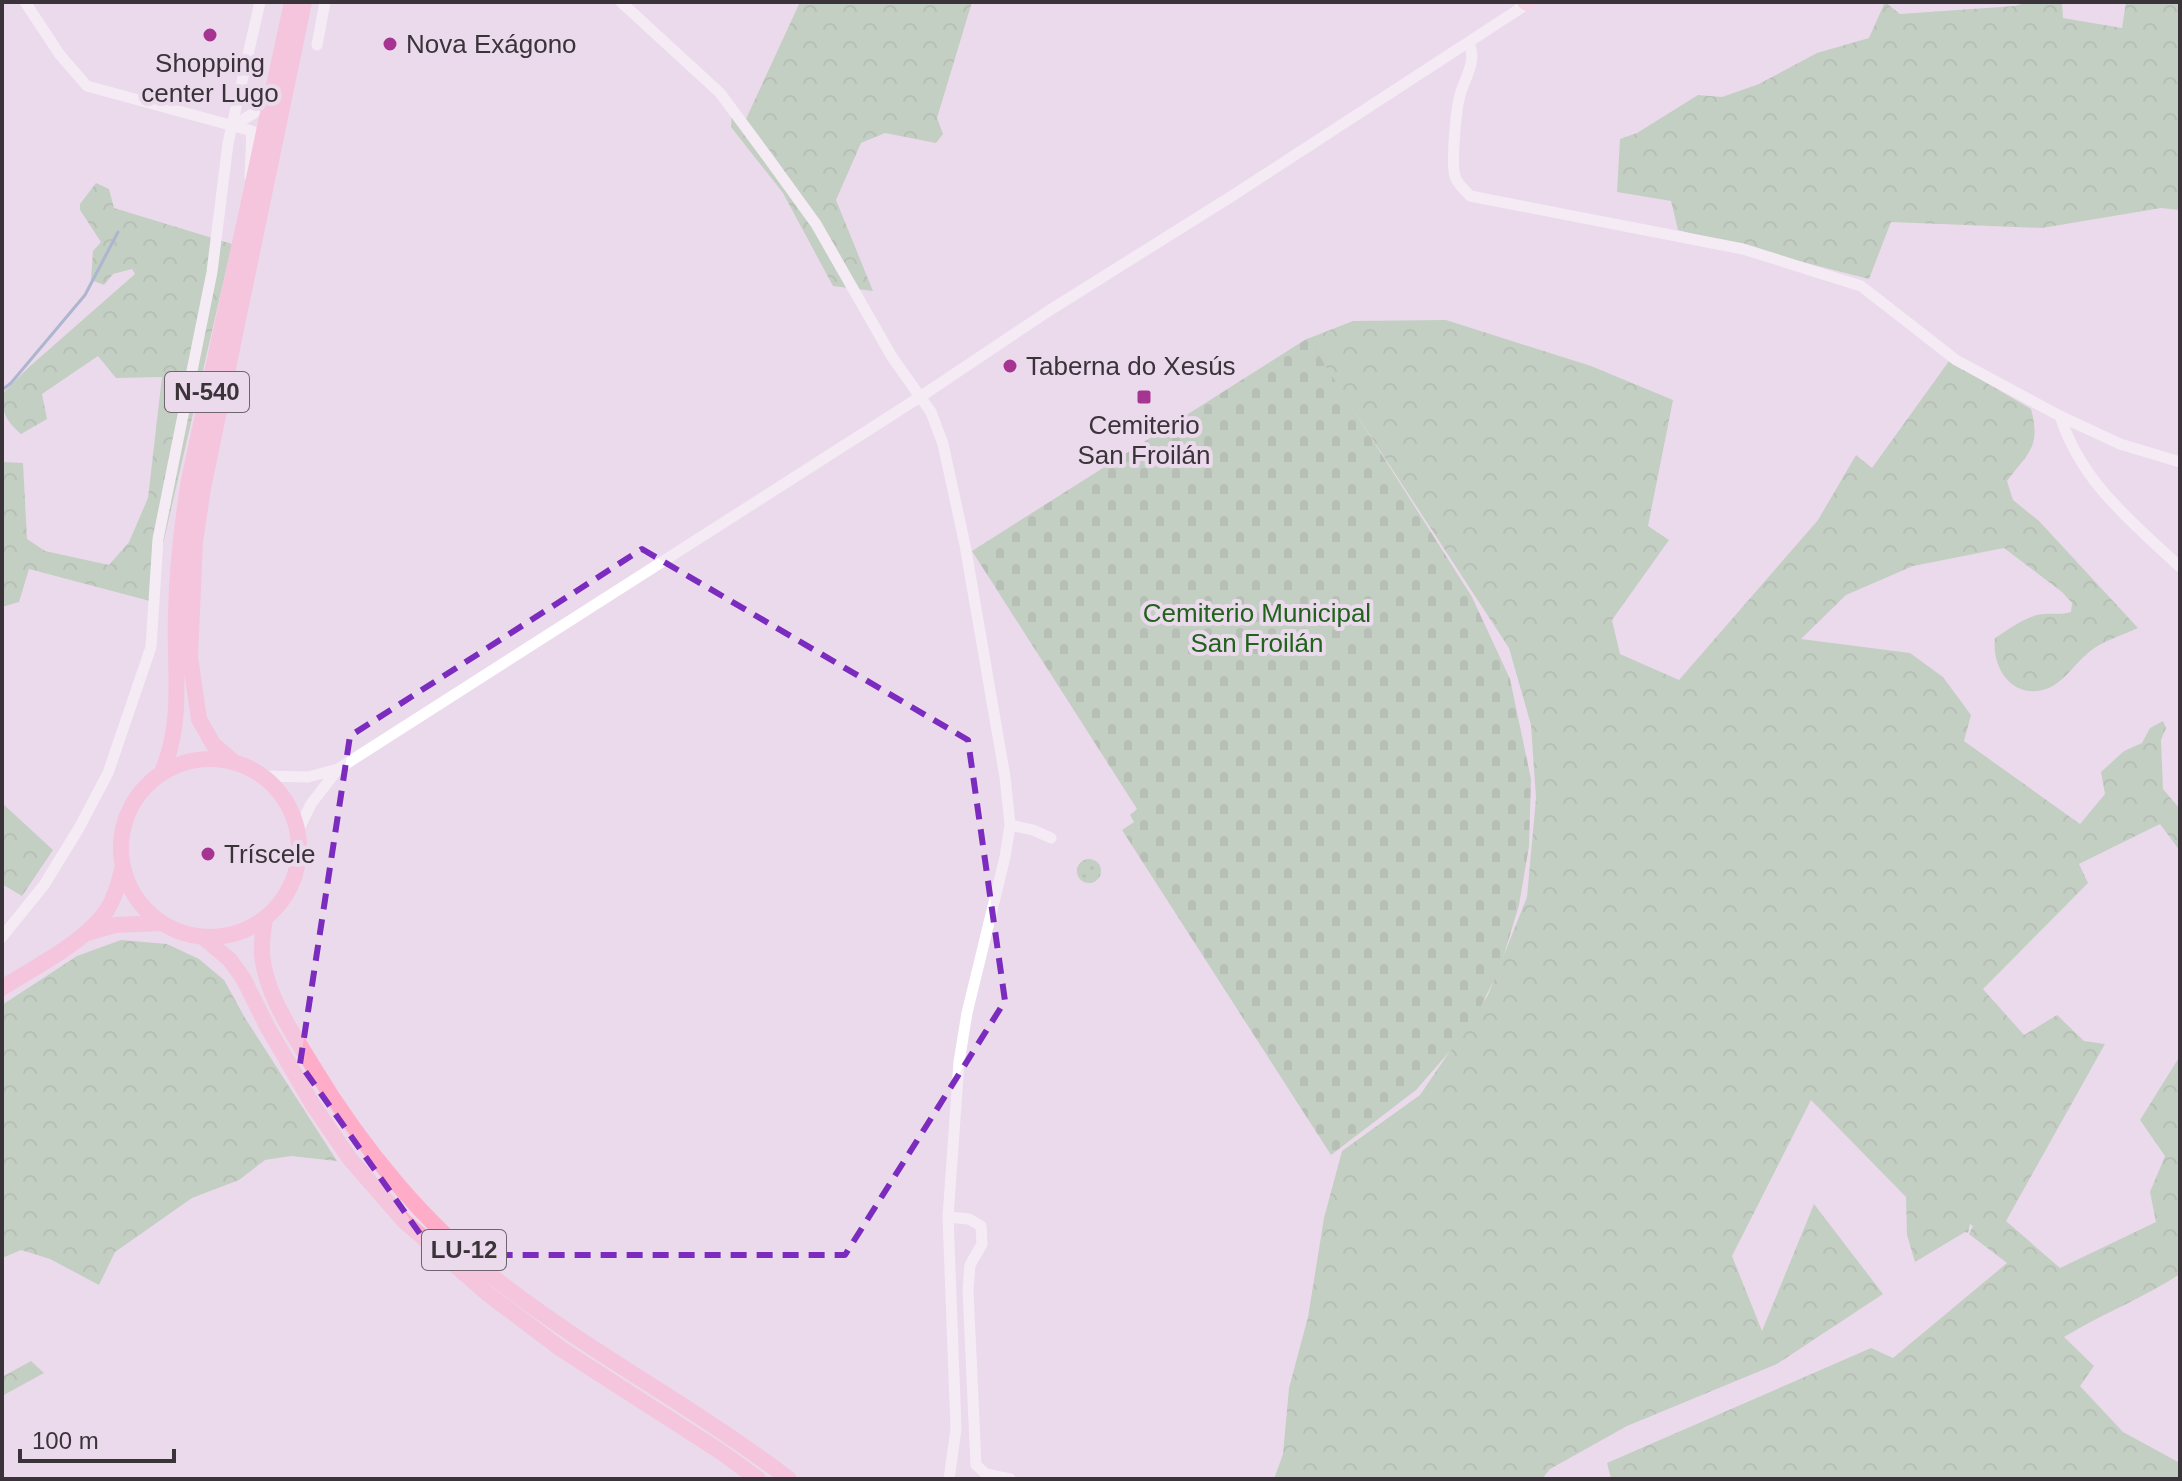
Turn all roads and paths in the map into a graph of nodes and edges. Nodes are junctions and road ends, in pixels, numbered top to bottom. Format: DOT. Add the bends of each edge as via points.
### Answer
graph roads {
  1 [pos="25,2"];
  2 [pos="260,2"];
  3 [pos="325,2"];
  4 [pos="621,2"];
  5 [pos="1527,3"];
  6 [pos="297,7"];
  7 [pos="1469,44"];
  8 [pos="317,45"];
  9 [pos="272,86"];
  10 [pos="234,125"];
  11 [pos="250,189"];
  12 [pos="920,397"];
  13 [pos="2060,416"];
  14 [pos="2180,462"];
  15 [pos="2180,567"];
  16 [pos="234,762"];
  17 [pos="338,769"];
  18 [pos="162,772"];
  19 [pos="264,776"];
  20 [pos="1010,825"];
  21 [pos="298,831"];
  22 [pos="1051,838"];
  23 [pos="122,869"];
  24 [pos="265,919"];
  25 [pos="161,923"];
  26 [pos="85,934"];
  27 [pos="2,937"];
  28 [pos="204,938"];
  29 [pos="2,988"];
  30 [pos="948,1217"];
  31 [pos="758,1479"];
  32 [pos="789,1479"];
  33 [pos="949,1479"];
  34 [pos="1010,1479"];
  1 -- 10 [label="street" via="87,86"];
  2 -- 10 [label="street"];
  3 -- 8 [label="street"];
  4 -- 12 [label="street" via="720,93 816,224"];
  5 -- 7 [label="street"];
  6 -- 9 [label="highway, N-540"];
  6 -- 16 [label="highway, N-540" via="195,542 190,657 199,719 213,744"];
  7 -- 12 [label="street"];
  7 -- 13 [label="street" via="1472,60 1459,99 1453,173 1470,196 1743,249 1861,286 1956,360"];
  9 -- 10 [label="street" via="254,113"];
  9 -- 11 [label="highway, N-540"];
  10 -- 11 [label="street" via="252,131"];
  10 -- 27 [label="street" via="212,272 158,539 151,647 101,787 44,885"];
  11 -- 18 [label="highway, N-540" via="182,520 176,728"];
  12 -- 17 [label="street"];
  12 -- 20 [label="street" via="943,444"];
  13 -- 14 [label="street" via="2120,444"];
  13 -- 15 [label="street" via="2067,438 2100,492"];
  16 -- 18 [label="highway, N-540" via="209,758"];
  16 -- 19 [label="highway, N-540"];
  17 -- 19 [label="street" via="308,777"];
  17 -- 21 [label="street"];
  18 -- 23 [label="highway, N-540" via="141,790 126,814 120,841"];
  19 -- 21 [label="highway, N-540" via="286,800"];
  20 -- 22 [label="street"];
  20 -- 30 [label="street" via="959,1062"];
  21 -- 24 [label="highway, N-540" via="294,880"];
  23 -- 25 [label="highway, N-540" via="143,909"];
  23 -- 26 [label="highway, N-540" via="106,911"];
  24 -- 28 [label="highway, N-540" via="225,937"];
  24 -- 32 [label="highway, LU-12" via="265,972 289,1028 331,1098 413,1200 500,1283"];
  25 -- 26 [label="highway, N-540" via="115,925"];
  25 -- 28 [label="highway, N-540"];
  26 -- 29 [label="highway, N-540"];
  28 -- 31 [label="highway, LU-12" via="243,978 313,1105 350,1159 404,1221 561,1349"];
  30 -- 33 [label="street" via="956,1429"];
  30 -- 34 [label="street" via="981,1226 982,1244 970,1265 968,1290 976,1465 986,1474"];
}
